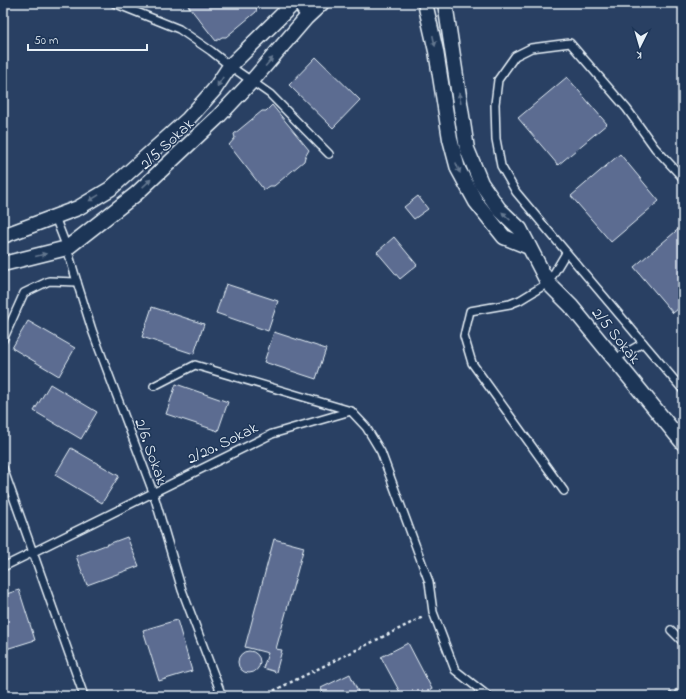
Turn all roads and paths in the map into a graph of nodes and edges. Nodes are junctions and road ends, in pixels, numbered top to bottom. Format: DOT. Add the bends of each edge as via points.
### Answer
graph roads {
  1 [pos="114,3"];
  2 [pos="295,3"];
  3 [pos="322,3"];
  4 [pos="425,3"];
  5 [pos="445,3"];
  6 [pos="306,18"];
  7 [pos="230,66"];
  8 [pos="252,81"];
  9 [pos="329,154"];
  10 [pos="683,178"];
  11 [pos="55,217"];
  12 [pos="3,236"];
  13 [pos="529,247"];
  14 [pos="67,248"];
  15 [pos="566,253"];
  16 [pos="3,264"];
  17 [pos="76,282"];
  18 [pos="548,283"];
  19 [pos="3,340"];
  20 [pos="643,343"];
  21 [pos="615,359"];
  22 [pos="154,386"];
  23 [pos="683,390"];
  24 [pos="351,411"];
  25 [pos="683,443"];
  26 [pos="3,468"];
  27 [pos="564,491"];
  28 [pos="153,492"];
  29 [pos="32,552"];
  30 [pos="3,567"];
  31 [pos="433,612"];
  32 [pos="671,630"];
  33 [pos="683,642"];
  34 [pos="683,687"];
  35 [pos="84,696"];
  36 [pos="222,696"];
  37 [pos="263,696"];
  38 [pos="488,696"];
  39 [pos="664,696"];
  1 -- 7 [label="lane" via="179,29"];
  2 -- 6 [label="lane"];
  2 -- 7 [label="street, 2/5 Sokak"];
  3 -- 6 [label="street, 2/5 Sokak"];
  4 -- 13 [label="street, one-way" via="458,169 476,202 504,237"];
  13 -- 5 [label="street, 2/5 Sokak, one-way" via="520,229 499,209 481,183 467,149"];
  8 -- 6 [label="street, 2/5 Sokak, one-way"];
  7 -- 8 [label="lane"];
  7 -- 11 [label="street, 2/5 Sokak, one-way" via="214,90 188,118 110,189 78,208"];
  8 -- 9 [label="lane" via="270,94"];
  14 -- 8 [label="street, 2/5 Sokak, one-way" via="136,194 219,116"];
  10 -- 15 [label="lane" via="655,148 628,109 570,43 531,48 515,56 498,80 495,104 496,139 501,166 516,192"];
  11 -- 12 [label="street, 2/5 Sokak"];
  11 -- 14 [label="lane, 2/6. Sokak"];
  13 -- 18 [label="street, 2/5 Sokak"];
  16 -- 14 [label="street, 2/5 Sokak, one-way"];
  14 -- 17 [label="lane, 2/6. Sokak"];
  15 -- 18 [label="lane"];
  15 -- 20 [label="lane"];
  17 -- 19 [label="lane" via="49,281 24,293"];
  17 -- 28 [label="lane, 2/6. Sokak"];
  18 -- 21 [label="street, 2/5 Sokak" via="571,306"];
  18 -- 27 [label="lane" via="510,304 470,311 464,336 472,363"];
  20 -- 21 [label="lane"];
  20 -- 23 [label="lane"];
  21 -- 25 [label="street, 2/5 Sokak"];
  22 -- 24 [label="lane" via="195,365"];
  24 -- 28 [label="lane, 2/20. Sokak" via="272,434"];
  24 -- 31 [label="lane" via="366,427 381,452 428,582"];
  26 -- 29 [label="lane"];
  28 -- 29 [label="lane, 2/20. Sokak"];
  28 -- 36 [label="lane, 2/6. Sokak" via="182,590"];
  29 -- 30 [label="lane, 2/20. Sokak"];
  29 -- 35 [label="lane"];
  31 -- 37 [label="path"];
  31 -- 38 [label="lane" via="455,670"];
  32 -- 33 [label="lane"];
  34 -- 39 [label="path"];
}
